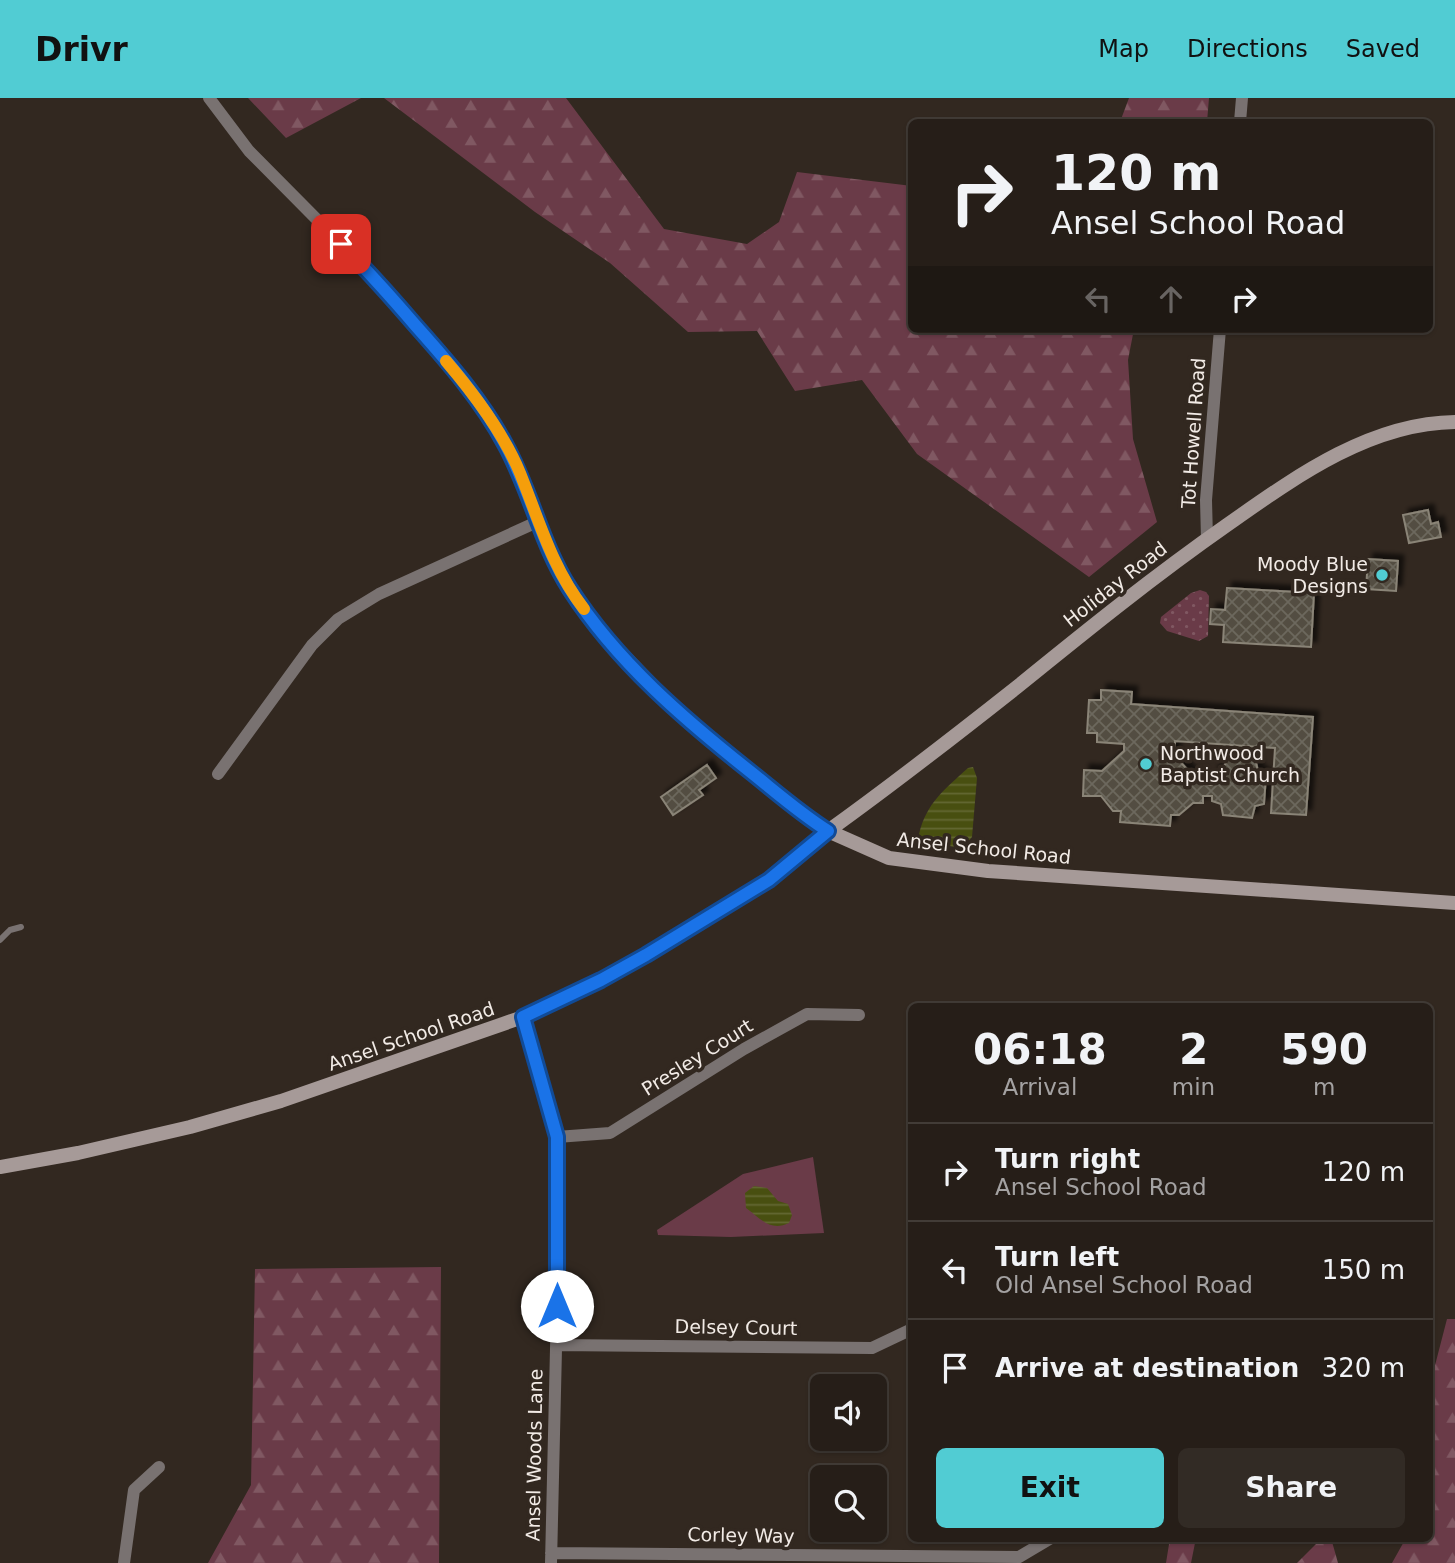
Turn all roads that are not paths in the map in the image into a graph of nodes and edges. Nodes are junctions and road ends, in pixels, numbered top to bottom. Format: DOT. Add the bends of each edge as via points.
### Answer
graph roads {
  1 [pos="209,98"];
  2 [pos="1242,98"];
  3 [pos="1240,119"];
  4 [pos="1220,333"];
  5 [pos="1455,422"];
  6 [pos="537,522"];
  7 [pos="1207,539"];
  8 [pos="218,774"];
  9 [pos="828,831"];
  10 [pos="1455,903"];
  11 [pos="21,926"];
  12 [pos="0,940"];
  13 [pos="859,1015"];
  14 [pos="523,1017"];
  15 [pos="557,1137"];
  16 [pos="0,1167"];
  17 [pos="908,1331"];
  18 [pos="556,1345"];
  19 [pos="159,1467"];
  20 [pos="1045,1542"];
  21 [pos="551,1558"];
  22 [pos="124,1563"];
  1 -- 6 [label="street" via="249,151 359,262 466,386 506,445"];
  2 -- 3 [label="street"];
  4 -- 7 [label="street, Tot Howell Road"];
  5 -- 7 [label="street, Holiday Road" via="1412,427 1349,449 1306,472"];
  6 -- 8 [label="street" via="379,594 338,619 312,645"];
  6 -- 9 [label="street" via="581,606 645,679 693,726"];
  7 -- 9 [label="street, Holiday Road"];
  9 -- 10 [label="street, Ansel School Road" via="890,858 988,871"];
  9 -- 14 [label="street, Ansel School Road" via="769,880 646,955"];
  11 -- 12 [label="lane"];
  13 -- 15 [label="street, Presley Court" via="807,1014 610,1133"];
  14 -- 15 [label="street, Ansel Woods Lane"];
  14 -- 16 [label="street, Ansel School Road" via="190,1128"];
  15 -- 18 [label="street, Ansel Woods Lane"];
  17 -- 18 [label="street, Delsey Court" via="872,1348"];
  18 -- 21 [label="street, Ansel Woods Lane"];
  19 -- 22 [label="street" via="134,1490"];
  20 -- 21 [label="street, Corley Way" via="1019,1558"];
}
